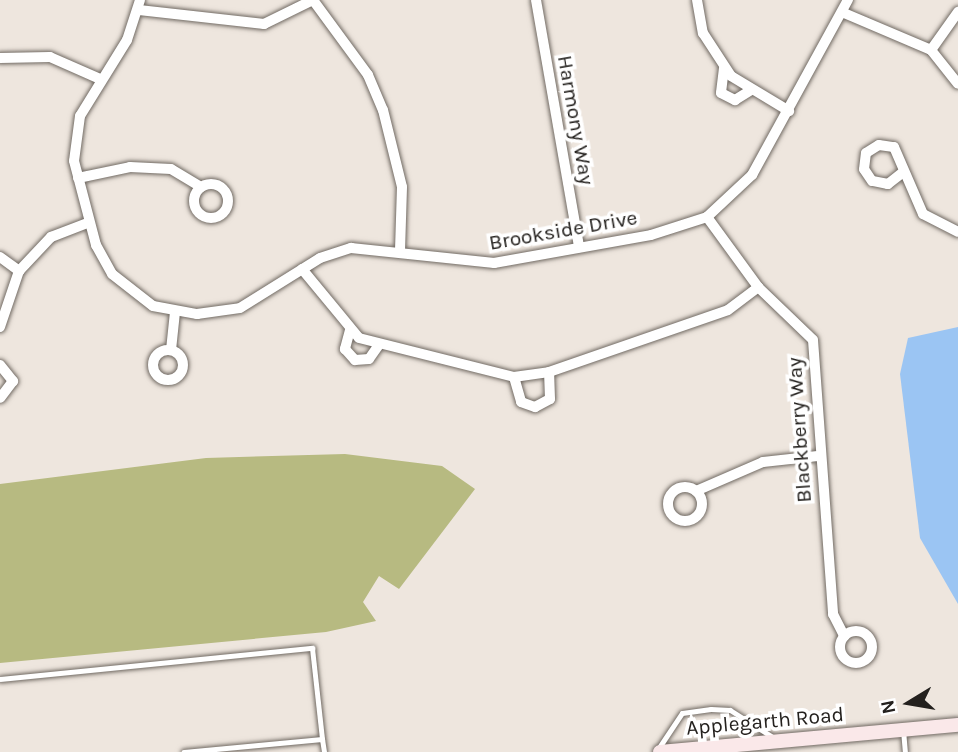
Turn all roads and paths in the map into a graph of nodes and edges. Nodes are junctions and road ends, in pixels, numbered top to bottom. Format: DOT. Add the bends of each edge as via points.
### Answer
graph roads {
  1 [pos="313,0"];
  2 [pos="536,0"];
  3 [pos="697,0"];
  4 [pos="848,0"];
  5 [pos="139,5"];
  6 [pos="958,12"];
  7 [pos="844,13"];
  8 [pos="931,50"];
  9 [pos="0,58"];
  10 [pos="724,68"];
  11 [pos="100,79"];
  12 [pos="958,84"];
  13 [pos="751,89"];
  14 [pos="789,111"];
  15 [pos="902,173"];
  16 [pos="78,178"];
  17 [pos="201,187"];
  18 [pos="707,216"];
  19 [pos="88,223"];
  20 [pos="958,232"];
  21 [pos="579,247"];
  22 [pos="400,250"];
  23 [pos="0,257"];
  24 [pos="302,269"];
  25 [pos="19,271"];
  26 [pos="758,287"];
  27 [pos="175,313"];
  28 [pos="0,327"];
  29 [pos="350,330"];
  30 [pos="378,346"];
  31 [pos="171,350"];
  32 [pos="0,365"];
  33 [pos="549,372"];
  34 [pos="514,377"];
  35 [pos="0,398"];
  36 [pos="818,456"];
  37 [pos="696,491"];
  38 [pos="844,636"];
  39 [pos="0,679"];
  40 [pos="958,725"];
  41 [pos="903,730"];
  42 [pos="322,738"];
  43 [pos="778,741"];
  44 [pos="184,752"];
  45 [pos="324,752"];
  46 [pos="658,752"];
  47 [pos="905,752"];
  1 -- 5 [label="street" via="264,24"];
  1 -- 22 [label="street" via="368,75 383,110 402,187"];
  2 -- 21 [label="street, Harmony Way"];
  3 -- 10 [label="street" via="703,33"];
  4 -- 7 [label="street, Brookside Drive"];
  5 -- 11 [label="street"];
  6 -- 8 [label="street"];
  7 -- 8 [label="street"];
  7 -- 14 [label="street, Brookside Drive"];
  8 -- 12 [label="street"];
  9 -- 11 [label="street" via="50,57"];
  10 -- 13 [label="street"];
  10 -- 13 [label="street" via="718,88 727,98 742,99"];
  11 -- 16 [label="street" via="75,133"];
  13 -- 14 [label="street"];
  14 -- 18 [label="street, Brookside Drive" via="752,175"];
  15 -- 20 [label="street" via="923,214"];
  16 -- 17 [label="street" via="130,167 171,169"];
  16 -- 19 [label="street"];
  18 -- 21 [label="street, Brookside Drive"];
  18 -- 26 [label="street, Blackberry Way"];
  19 -- 25 [label="street" via="51,237"];
  19 -- 27 [label="street" via="101,257 124,286"];
  21 -- 22 [label="street, Brookside Drive" via="494,263"];
  22 -- 24 [label="street, Brookside Drive" via="351,248"];
  23 -- 25 [label="street"];
  24 -- 27 [label="street, Brookside Drive" via="240,308"];
  24 -- 29 [label="street"];
  25 -- 28 [label="street"];
  26 -- 33 [label="street" via="728,310"];
  26 -- 36 [label="street, Blackberry Way" via="813,340"];
  27 -- 31 [label="street"];
  29 -- 30 [label="street"];
  29 -- 30 [label="street" via="345,349 355,360 369,359"];
  30 -- 34 [label="street"];
  32 -- 35 [label="street" via="13,381"];
  33 -- 34 [label="street"];
  33 -- 34 [label="street" via="551,399 535,407 521,402"];
  36 -- 37 [label="street" via="763,462"];
  36 -- 38 [label="street, Blackberry Way" via="832,614"];
  39 -- 42 [label="lane" via="284,655 306,647 314,655"];
  40 -- 41 [label="main road, Applegarth Road"];
  41 -- 43 [label="main road, Applegarth Road"];
  41 -- 47 [label="lane"];
  42 -- 44 [label="lane"];
  42 -- 45 [label="lane"];
  43 -- 46 [label="main road, Applegarth Road"];
  43 -- 46 [label="lane" via="737,713 711,709 682,713"];
}
